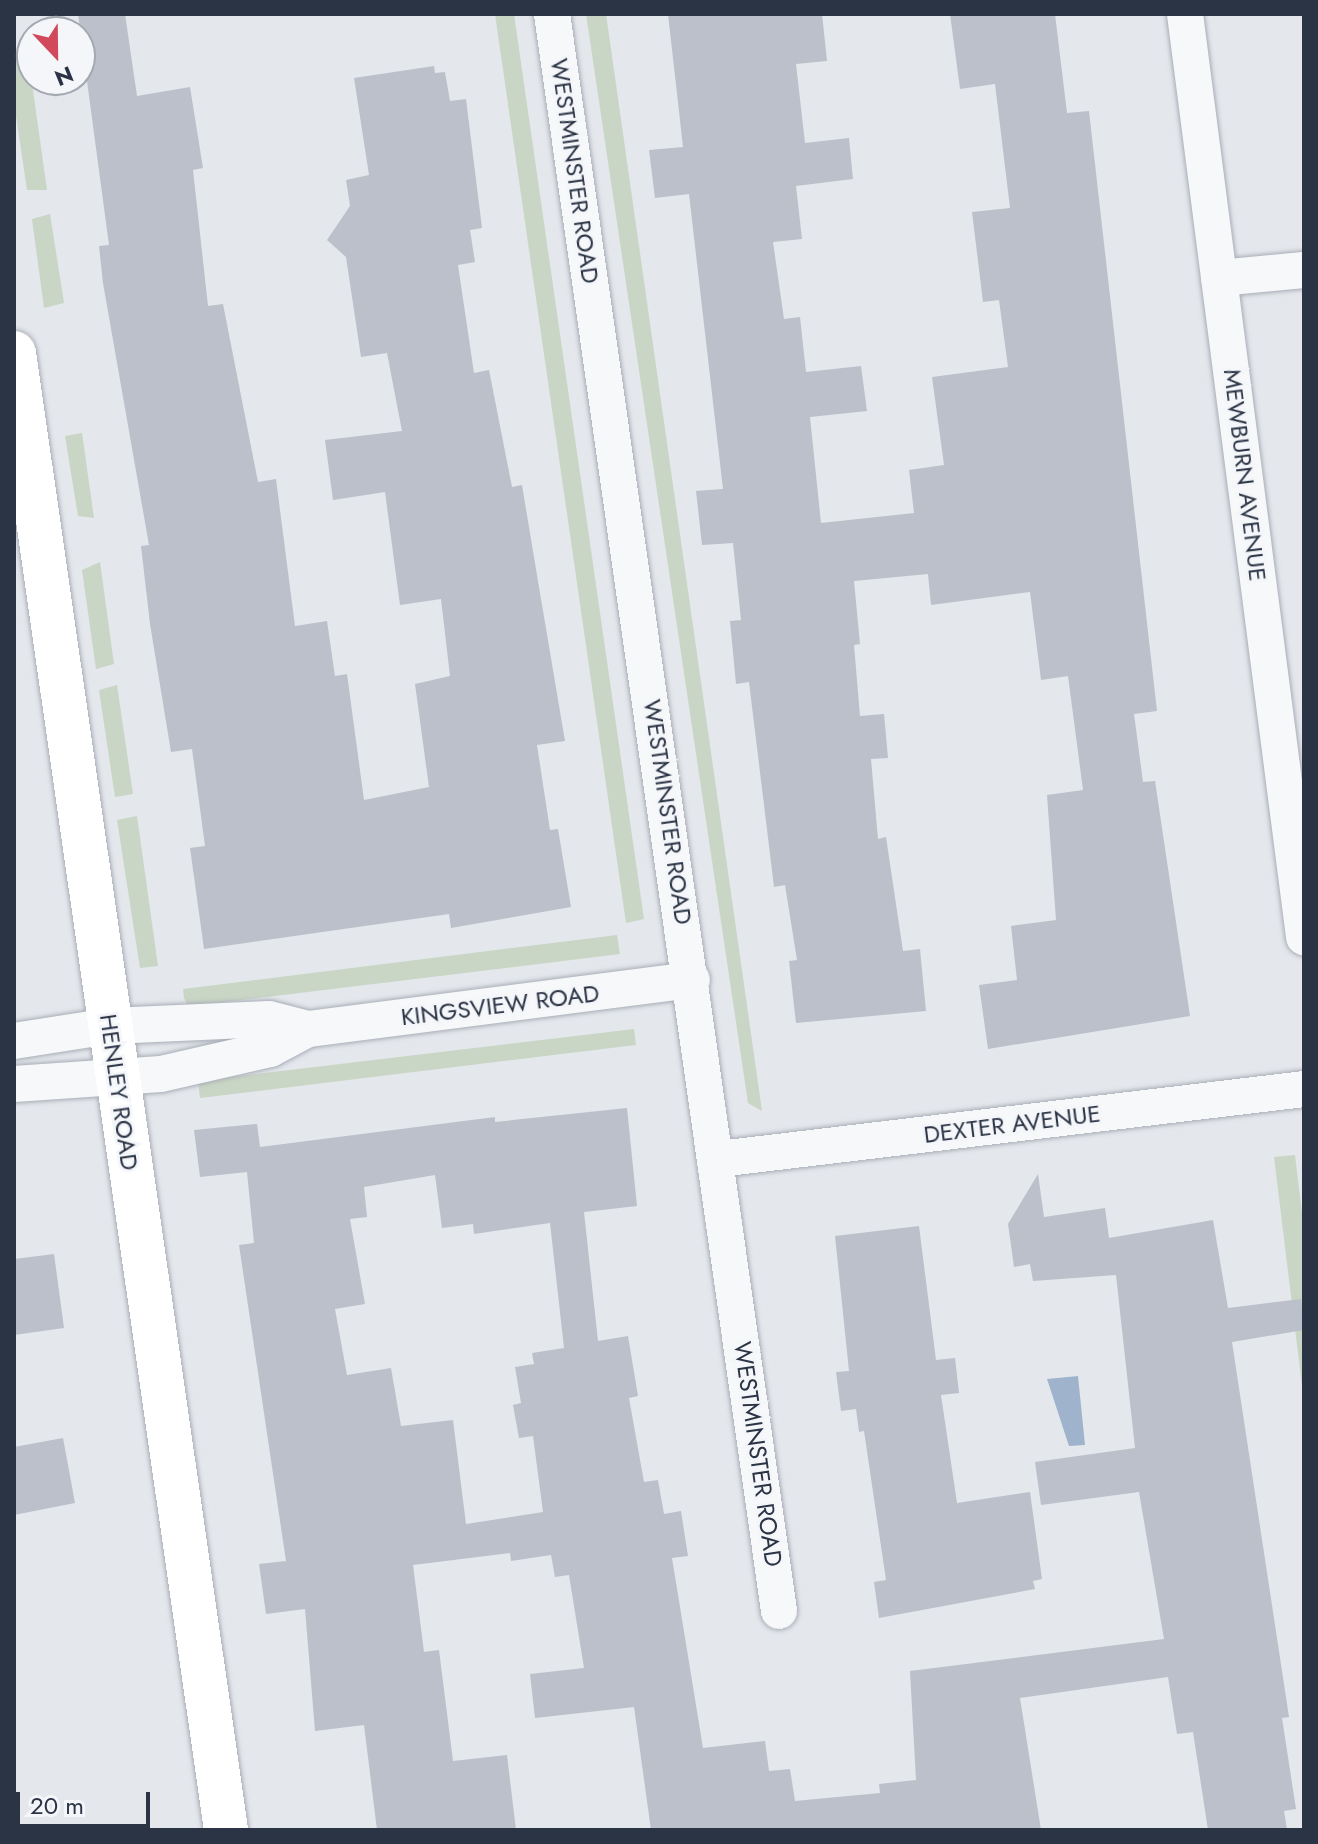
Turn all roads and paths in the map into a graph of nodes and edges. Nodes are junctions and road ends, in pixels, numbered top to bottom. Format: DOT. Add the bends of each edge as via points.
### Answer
graph roads {
  1 [pos="552,14"];
  2 [pos="1185,14"];
  3 [pos="1304,270"];
  4 [pos="1219,278"];
  5 [pos="14,353"];
  6 [pos="1304,937"];
  7 [pos="692,980"];
  8 [pos="110,1026"];
  9 [pos="308,1029"];
  10 [pos="14,1041"];
  11 [pos="118,1079"];
  12 [pos="14,1084"];
  13 [pos="1304,1089"];
  14 [pos="719,1159"];
  15 [pos="779,1611"];
  16 [pos="226,1830"];
  1 -- 7 [label="street, WESTMINSTER ROAD"];
  2 -- 4 [label="street, MEWBURN AVENUE"];
  3 -- 4 [label="street"];
  4 -- 6 [label="street, MEWBURN AVENUE"];
  5 -- 8 [label="street, HENLEY ROAD"];
  7 -- 9 [label="street, KINGSVIEW ROAD"];
  7 -- 14 [label="street, WESTMINSTER ROAD"];
  8 -- 9 [label="street, KINGSVIEW ROAD" via="269,1019"];
  8 -- 10 [label="street, KINGSVIEW ROAD"];
  8 -- 11 [label="street, HENLEY ROAD"];
  9 -- 11 [label="street, KINGSVIEW ROAD" via="270,1049"];
  11 -- 12 [label="street, KINGSVIEW ROAD"];
  11 -- 16 [label="street, HENLEY ROAD"];
  13 -- 14 [label="street, DEXTER AVENUE"];
  14 -- 15 [label="street, WESTMINSTER ROAD"];
}
